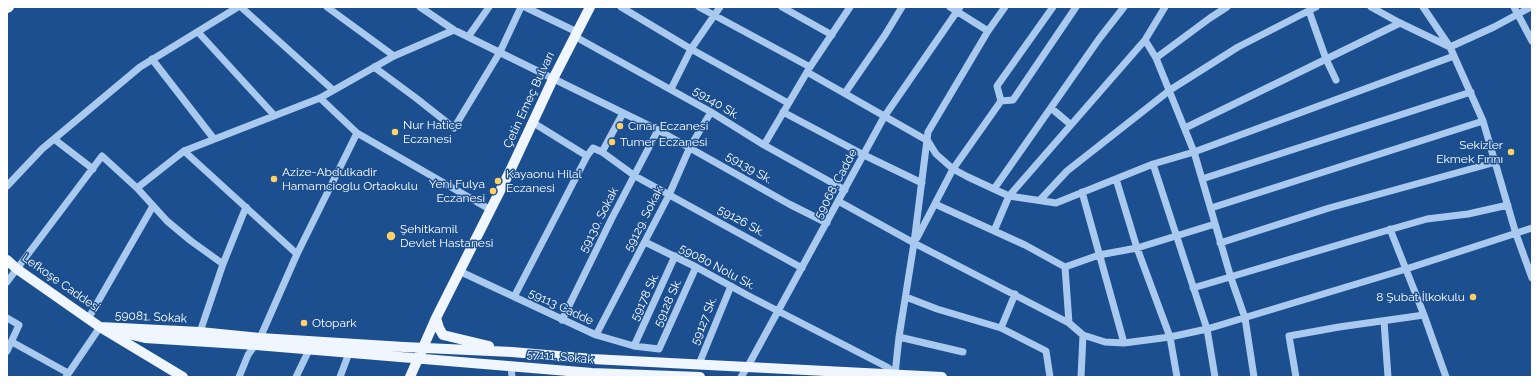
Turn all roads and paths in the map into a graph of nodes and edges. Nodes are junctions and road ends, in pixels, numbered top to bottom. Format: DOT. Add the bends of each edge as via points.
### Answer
graph roads {
  1 [pos="238,7"];
  2 [pos="241,7"];
  3 [pos="326,7"];
  4 [pos="420,7"];
  5 [pos="488,7"];
  6 [pos="520,7"];
  7 [pos="525,7"];
  8 [pos="590,7"];
  9 [pos="621,7"];
  10 [pos="699,7"];
  11 [pos="720,7"];
  12 [pos="782,7"];
  13 [pos="850,7"];
  14 [pos="902,7"];
  15 [pos="950,7"];
  16 [pos="1005,7"];
  17 [pos="1053,7"];
  18 [pos="1076,7"];
  19 [pos="1124,7"];
  20 [pos="1165,7"];
  21 [pos="1227,7"];
  22 [pos="1316,7"];
  23 [pos="1371,7"];
  24 [pos="1423,7"];
  25 [pos="1514,7"];
  26 [pos="1531,7"];
  27 [pos="958,9"];
  28 [pos="1309,11"];
  29 [pos="1518,14"];
  30 [pos="714,15"];
  31 [pos="1400,23"];
  32 [pos="454,30"];
  33 [pos="988,31"];
  34 [pos="198,32"];
  35 [pos="576,34"];
  36 [pos="832,35"];
  37 [pos="468,37"];
  38 [pos="1145,40"];
  39 [pos="1532,41"];
  40 [pos="1450,47"];
  41 [pos="691,49"];
  42 [pos="500,52"];
  43 [pos="394,56"];
  44 [pos="1454,56"];
  45 [pos="1156,58"];
  46 [pos="152,59"];
  47 [pos="1326,59"];
  48 [pos="374,67"];
  49 [pos="809,69"];
  50 [pos="553,78"];
  51 [pos="1336,80"];
  52 [pos="671,89"];
  53 [pos="333,90"];
  54 [pos="1170,90"];
  55 [pos="1471,92"];
  56 [pos="845,93"];
  57 [pos="320,98"];
  58 [pos="1001,101"];
  59 [pos="788,103"];
  60 [pos="1051,108"];
  61 [pos="711,112"];
  62 [pos="782,112"];
  63 [pos="623,113"];
  64 [pos="274,115"];
  65 [pos="884,117"];
  66 [pos="1484,121"];
  67 [pos="532,122"];
  68 [pos="1070,124"];
  69 [pos="1185,128"];
  70 [pos="658,130"];
  71 [pos="357,133"];
  72 [pos="54,139"];
  73 [pos="214,140"];
  74 [pos="928,141"];
  75 [pos="764,145"];
  76 [pos="690,147"];
  77 [pos="184,151"];
  78 [pos="602,152"];
  79 [pos="1194,152"];
  80 [pos="864,155"];
  81 [pos="587,156"];
  82 [pos="1496,162"];
  83 [pos="1153,164"];
  84 [pos="93,169"];
  85 [pos="953,169"];
  86 [pos="635,176"];
  87 [pos="1116,179"];
  88 [pos="1202,179"];
  89 [pos="922,183"];
  90 [pos="7,186"];
  91 [pos="137,188"];
  92 [pos="994,189"];
  93 [pos="845,190"];
  94 [pos="1082,192"];
  95 [pos="669,194"];
  96 [pos="1008,196"];
  97 [pos="1040,200"];
  98 [pos="838,201"];
  99 [pos="935,204"];
  100 [pos="1508,205"];
  101 [pos="153,206"];
  102 [pos="246,206"];
  103 [pos="1211,208"];
  104 [pos="491,210"];
  105 [pos="827,223"];
  106 [pos="1215,224"];
  107 [pos="1532,228"];
  108 [pos="1390,229"];
  109 [pos="994,231"];
  110 [pos="1516,234"];
  111 [pos="1176,235"];
  112 [pos="645,242"];
  113 [pos="914,243"];
  114 [pos="1220,243"];
  115 [pos="1137,248"];
  116 [pos="297,254"];
  117 [pos="675,256"];
  118 [pos="1099,256"];
  119 [pos="7,260"];
  120 [pos="223,264"];
  121 [pos="696,267"];
  122 [pos="1065,267"];
  123 [pos="802,268"];
  124 [pos="17,269"];
  125 [pos="1406,270"];
  126 [pos="459,271"];
  127 [pos="1231,278"];
  128 [pos="1532,278"];
  129 [pos="7,282"];
  130 [pos="731,286"];
  131 [pos="1193,288"];
  132 [pos="1015,294"];
  133 [pos="514,297"];
  134 [pos="906,297"];
  135 [pos="779,311"];
  136 [pos="1424,315"];
  137 [pos="7,318"];
  138 [pos="436,318"];
  139 [pos="1245,318"];
  140 [pos="88,319"];
  141 [pos="562,320"];
  142 [pos="1384,321"];
  143 [pos="1068,323"];
  144 [pos="100,327"];
  145 [pos="1001,328"];
  146 [pos="1207,329"];
  147 [pos="200,332"];
  148 [pos="596,335"];
  149 [pos="1083,335"];
  150 [pos="899,337"];
  151 [pos="1170,337"];
  152 [pos="12,342"];
  153 [pos="258,342"];
  154 [pos="1124,343"];
  155 [pos="634,346"];
  156 [pos="423,348"];
  157 [pos="659,349"];
  158 [pos="309,350"];
  159 [pos="7,351"];
  160 [pos="512,352"];
  161 [pos="963,352"];
  162 [pos="349,353"];
  163 [pos="418,358"];
  164 [pos="698,364"];
  165 [pos="511,366"];
  166 [pos="748,366"];
  167 [pos="895,374"];
  168 [pos="67,375"];
  169 [pos="592,375"];
  170 [pos="183,377"];
  171 [pos="239,377"];
  172 [pos="296,377"];
  173 [pos="340,377"];
  174 [pos="410,377"];
  175 [pos="512,377"];
  176 [pos="700,377"];
  177 [pos="741,377"];
  178 [pos="942,377"];
  179 [pos="1050,377"];
  180 [pos="1081,377"];
  181 [pos="1177,377"];
  182 [pos="1215,377"];
  183 [pos="1254,377"];
  184 [pos="1296,377"];
  185 [pos="1388,377"];
  186 [pos="1446,377"];
  1 -- 34 [label="street"];
  2 -- 53 [label="street"];
  3 -- 43 [label="street"];
  4 -- 32 [label="street, 59139 Sk."];
  5 -- 37 [label="street"];
  6 -- 42 [label="street"];
  7 -- 35 [label="street, 59140 Sk."];
  8 -- 35 [label="main road, Çetin Emeç Bulvarı"];
  9 -- 41 [label="street"];
  10 -- 30 [label="street"];
  11 -- 30 [label="street"];
  12 -- 36 [label="street"];
  13 -- 36 [label="street"];
  14 -- 56 [label="street"];
  15 -- 27 [label="street"];
  16 -- 33 [label="street"];
  17 -- 58 [label="street" via="997,86"];
  18 -- 58 [label="street" via="1012,100"];
  19 -- 60 [label="street" via="1099,38"];
  20 -- 38 [label="street"];
  21 -- 45 [label="street"];
  22 -- 28 [label="street"];
  23 -- 31 [label="street"];
  24 -- 40 [label="street"];
  25 -- 29 [label="street"];
  26 -- 29 [label="street"];
  27 -- 33 [label="street"];
  27 -- 65 [label="street, 59068. Cadde"];
  28 -- 47 [label="street"];
  28 -- 54 [label="street" via="1238,47"];
  29 -- 39 [label="street"];
  29 -- 40 [label="street"];
  30 -- 41 [label="street"];
  30 -- 49 [label="street"];
  31 -- 40 [label="street"];
  31 -- 47 [label="street"];
  32 -- 37 [label="street, 59139 Sk."];
  32 -- 43 [label="street"];
  33 -- 74 [label="street" via="928,132"];
  34 -- 46 [label="street"];
  34 -- 64 [label="street"];
  35 -- 50 [label="main road, Çetin Emeç Bulvarı"];
  35 -- 52 [label="street, 59140 Sk."];
  36 -- 49 [label="street"];
  37 -- 42 [label="street, 59139 Sk."];
  38 -- 45 [label="street"];
  38 -- 68 [label="street"];
  40 -- 44 [label="street"];
  41 -- 52 [label="street"];
  41 -- 59 [label="street"];
  42 -- 48 [label="street" via="454,128"];
  42 -- 50 [label="street, 59139 Sk."];
  43 -- 48 [label="street"];
  44 -- 55 [label="street"];
  44 -- 79 [label="street"];
  45 -- 54 [label="street"];
  46 -- 72 [label="street"];
  46 -- 73 [label="street"];
  47 -- 51 [label="street"];
  47 -- 69 [label="street"];
  48 -- 53 [label="street"];
  49 -- 56 [label="street"];
  49 -- 59 [label="street"];
  50 -- 63 [label="street, 59139 Sk."];
  50 -- 67 [label="main road, Çetin Emeç Bulvarı"];
  52 -- 61 [label="street, 59140 Sk."];
  53 -- 57 [label="street"];
  54 -- 69 [label="street"];
  54 -- 97 [label="street" via="1067,171"];
  55 -- 66 [label="street"];
  55 -- 88 [label="street"];
  56 -- 65 [label="street"];
  57 -- 64 [label="street"];
  57 -- 71 [label="street"];
  58 -- 85 [label="street"];
  59 -- 62 [label="street"];
  60 -- 68 [label="street"];
  60 -- 92 [label="street"];
  61 -- 75 [label="street, 59140 Sk."];
  61 -- 76 [label="street, 59129. Sokak"];
  62 -- 75 [label="street"];
  62 -- 80 [label="street"];
  63 -- 70 [label="street, 59139 Sk."];
  63 -- 78 [label="street"];
  64 -- 73 [label="street"];
  65 -- 74 [label="street"];
  65 -- 80 [label="street, 59068. Cadde"];
  66 -- 82 [label="street"];
  66 -- 103 [label="street"];
  67 -- 81 [label="street"];
  67 -- 104 [label="main road, Çetin Emeç Bulvarı"];
  68 -- 96 [label="street"];
  69 -- 79 [label="street"];
  70 -- 76 [label="street, 59139 Sk."];
  70 -- 86 [label="street, 59130. Sokak"];
  71 -- 104 [label="street"];
  71 -- 116 [label="street"];
  72 -- 84 [label="street"];
  72 -- 90 [label="street"];
  73 -- 77 [label="street"];
  74 -- 85 [label="street" via="936,154"];
  74 -- 89 [label="street"];
  75 -- 93 [label="street, 59140 Sk."];
  76 -- 95 [label="street, 59129. Sokak"];
  76 -- 105 [label="street, 59139 Sk."];
  77 -- 91 [label="street"];
  77 -- 102 [label="street"];
  78 -- 81 [label="street" via="594,148"];
  78 -- 86 [label="street, 59126 Sk."];
  79 -- 83 [label="street"];
  79 -- 88 [label="street"];
  80 -- 89 [label="street"];
  80 -- 93 [label="street, 59068. Cadde"];
  81 -- 133 [label="street"];
  82 -- 100 [label="street"];
  82 -- 114 [label="street" via="1329,208"];
  83 -- 87 [label="street"];
  83 -- 111 [label="street"];
  84 -- 91 [label="street" via="102,156"];
  84 -- 124 [label="street"];
  85 -- 92 [label="street"];
  85 -- 99 [label="street"];
  86 -- 95 [label="street, 59126 Sk."];
  86 -- 141 [label="street, 59130. Sokak"];
  87 -- 94 [label="street"];
  87 -- 115 [label="street"];
  88 -- 103 [label="street"];
  89 -- 113 [label="street"];
  91 -- 101 [label="street"];
  92 -- 96 [label="street"];
  93 -- 98 [label="street, 59068. Cadde"];
  94 -- 97 [label="street" via="1056,203"];
  94 -- 118 [label="street"];
  95 -- 112 [label="street, 59129. Sokak"];
  95 -- 123 [label="street, 59126 Sk."];
  96 -- 97 [label="street"];
  96 -- 109 [label="street"];
  98 -- 105 [label="street, 59068. Cadde"];
  98 -- 113 [label="street"];
  99 -- 109 [label="street"];
  99 -- 113 [label="street"];
  100 -- 108 [label="street" via="1468,214 1427,219"];
  100 -- 110 [label="street"];
  101 -- 120 [label="street" via="191,241"];
  101 -- 140 [label="street"];
  102 -- 116 [label="street"];
  102 -- 120 [label="street"];
  103 -- 106 [label="street"];
  104 -- 126 [label="main road, Çetin Emeç Bulvarı"];
  105 -- 123 [label="street, 59068. Cadde"];
  106 -- 111 [label="street"];
  106 -- 114 [label="street"];
  107 -- 110 [label="street"];
  108 -- 125 [label="street"];
  108 -- 127 [label="street"];
  109 -- 122 [label="street"];
  110 -- 125 [label="street"];
  110 -- 128 [label="street"];
  111 -- 115 [label="street"];
  111 -- 131 [label="street"];
  112 -- 117 [label="street, 59080 Nolu Sk."];
  112 -- 148 [label="street, 59129. Sokak"];
  113 -- 132 [label="street"];
  113 -- 134 [label="street"];
  114 -- 127 [label="street"];
  115 -- 118 [label="street"];
  115 -- 151 [label="street"];
  116 -- 153 [label="street"];
  117 -- 121 [label="street, 59080 Nolu Sk."];
  117 -- 155 [label="street, 59178 Sk."];
  118 -- 122 [label="street"];
  118 -- 154 [label="street"];
  119 -- 124 [label="main road, Lefkoşe Caddesi"];
  120 -- 147 [label="street"];
  121 -- 130 [label="street, 59080 Nolu Sk."];
  121 -- 157 [label="street, 59128 Sk."];
  122 -- 143 [label="street"];
  123 -- 135 [label="street, 59068. Cadde"];
  124 -- 129 [label="street"];
  124 -- 140 [label="main road, Lefkoşe Caddesi"];
  125 -- 136 [label="street"];
  125 -- 139 [label="street"];
  126 -- 133 [label="street, 59113 Cadde"];
  126 -- 138 [label="main road, Çetin Emeç Bulvarı"];
  127 -- 131 [label="street"];
  127 -- 139 [label="street"];
  130 -- 135 [label="street, 59080 Nolu Sk."];
  130 -- 164 [label="street, 59127 Sk."];
  131 -- 146 [label="street"];
  132 -- 143 [label="street"];
  132 -- 145 [label="street"];
  133 -- 141 [label="street, 59113 Cadde"];
  134 -- 145 [label="street"];
  134 -- 150 [label="street"];
  135 -- 166 [label="street, 59068. Cadde"];
  135 -- 167 [label="street, 59080 Nolu Sk." via="887,367"];
  136 -- 142 [label="street"];
  136 -- 186 [label="street"];
  137 -- 152 [label="street" via="19,325"];
  138 -- 156 [label="main road, Çetin Emeç Bulvarı"];
  138 -- 160 [label="main road" via="444,335"];
  139 -- 146 [label="street"];
  139 -- 183 [label="street"];
  140 -- 144 [label="main road, Lefkoşe Caddesi"];
  141 -- 148 [label="street, 59113 Cadde"];
  142 -- 184 [label="street" via="1289,336"];
  142 -- 185 [label="street"];
  143 -- 149 [label="street"];
  144 -- 147 [label="main road, 59081. Sokak"];
  144 -- 153 [label="main road, 59081. Sokak" via="145,338"];
  144 -- 168 [label="street"];
  144 -- 170 [label="main road, Lefkoşe Caddesi"];
  145 -- 179 [label="street" via="1046,351"];
  146 -- 151 [label="street"];
  146 -- 182 [label="street"];
  147 -- 153 [label="main road, 59081. Sokak"];
  148 -- 155 [label="street, 59113 Cadde"];
  149 -- 154 [label="street" via="1105,342"];
  149 -- 180 [label="street"];
  150 -- 161 [label="street"];
  150 -- 167 [label="street"];
  151 -- 154 [label="street"];
  151 -- 181 [label="street"];
  152 -- 159 [label="street"];
  152 -- 168 [label="street"];
  153 -- 156 [label="main road, 59081. Sokak"];
  153 -- 158 [label="main road, 59081. Sokak"];
  153 -- 171 [label="street" via="248,355"];
  155 -- 157 [label="street, 59113 Cadde"];
  156 -- 160 [label="main road, 59081. Sokak"];
  156 -- 163 [label="main road, Çetin Emeç Bulvarı"];
  158 -- 162 [label="main road, 59081. Sokak"];
  158 -- 172 [label="street"];
  160 -- 164 [label="main road"];
  162 -- 163 [label="main road, 59081. Sokak"];
  162 -- 173 [label="street"];
  163 -- 165 [label="main road, 57111. Sokak"];
  163 -- 174 [label="main road, Çetin Emeç Bulvarı"];
  164 -- 166 [label="main road"];
  165 -- 169 [label="main road, 57111. Sokak"];
  165 -- 175 [label="street"];
  166 -- 167 [label="main road"];
  166 -- 177 [label="street, 59068. Cadde"];
  167 -- 178 [label="main road"];
  169 -- 176 [label="main road, 57111. Sokak"];
}
